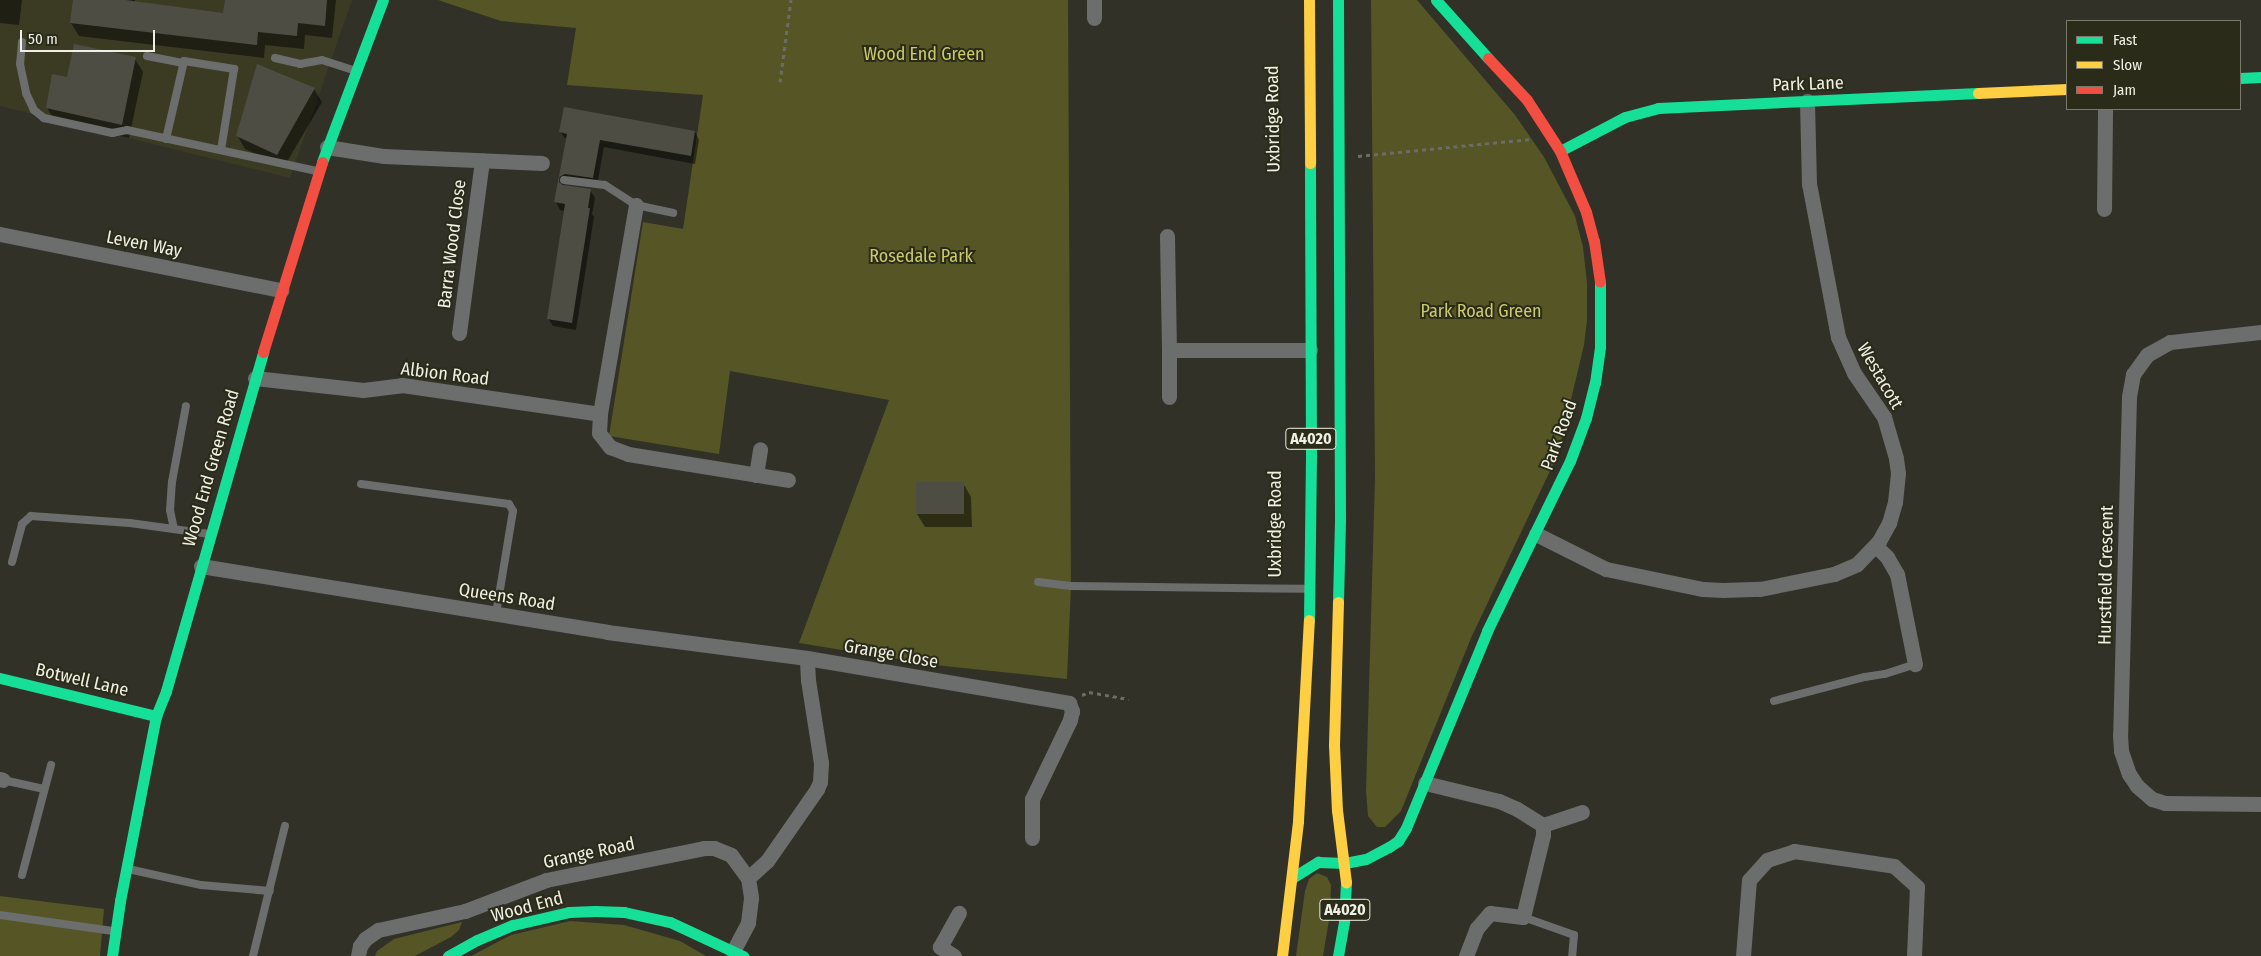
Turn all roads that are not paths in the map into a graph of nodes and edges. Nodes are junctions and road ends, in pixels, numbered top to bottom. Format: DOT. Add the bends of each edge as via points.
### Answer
graph roads {
  1 [pos="383,0"];
  2 [pos="1094,0"];
  3 [pos="1309,0"];
  4 [pos="1338,0"];
  5 [pos="1436,0"];
  6 [pos="1094,18"];
  7 [pos="22,42"];
  8 [pos="148,56"];
  9 [pos="275,58"];
  10 [pos="183,64"];
  11 [pos="356,71"];
  12 [pos="2261,77"];
  13 [pos="2241,78"];
  14 [pos="2066,89"];
  15 [pos="1807,102"];
  16 [pos="2105,110"];
  17 [pos="166,139"];
  18 [pos="327,147"];
  19 [pos="221,150"];
  20 [pos="1560,151"];
  21 [pos="482,160"];
  22 [pos="542,163"];
  23 [pos="319,172"];
  24 [pos="564,180"];
  25 [pos="636,205"];
  26 [pos="2104,209"];
  27 [pos="674,213"];
  28 [pos="0,234"];
  29 [pos="1166,236"];
  30 [pos="281,290"];
  31 [pos="2261,332"];
  32 [pos="460,333"];
  33 [pos="1169,350"];
  34 [pos="1310,350"];
  35 [pos="256,378"];
  36 [pos="1170,397"];
  37 [pos="186,406"];
  38 [pos="600,414"];
  39 [pos="760,449"];
  40 [pos="756,475"];
  41 [pos="788,480"];
  42 [pos="361,484"];
  43 [pos="174,529"];
  44 [pos="211,534"];
  45 [pos="1536,534"];
  46 [pos="1876,546"];
  47 [pos="12,562"];
  48 [pos="201,566"];
  49 [pos="1038,582"];
  50 [pos="1310,589"];
  51 [pos="496,614"];
  52 [pos="808,658"];
  53 [pos="1915,664"];
  54 [pos="0,678"];
  55 [pos="1774,701"];
  56 [pos="156,716"];
  57 [pos="51,765"];
  58 [pos="2,779"];
  59 [pos="1425,783"];
  60 [pos="44,789"];
  61 [pos="2261,804"];
  62 [pos="1582,812"];
  63 [pos="285,826"];
  64 [pos="1543,826"];
  65 [pos="1032,838"];
  66 [pos="1346,863"];
  67 [pos="126,869"];
  68 [pos="22,875"];
  69 [pos="748,878"];
  70 [pos="1292,878"];
  71 [pos="270,892"];
  72 [pos="959,913"];
  73 [pos="0,915"];
  74 [pos="1523,917"];
  75 [pos="115,931"];
  76 [pos="738,953"];
  77 [pos="112,956"];
  78 [pos="253,956"];
  79 [pos="358,956"];
  80 [pos="448,956"];
  81 [pos="954,956"];
  82 [pos="1282,956"];
  83 [pos="1338,956"];
  84 [pos="1466,956"];
  85 [pos="1572,956"];
  86 [pos="1743,956"];
  87 [pos="1914,956"];
  1 -- 11 [label="street, Wood End Green Road"];
  2 -- 6 [label="street"];
  3 -- 34 [label="street, Uxbridge Road / A4020"];
  4 -- 66 [label="street, A4020" via="1340,519 1334,745 1337,810"];
  5 -- 20 [label="street, Park Road" via="1509,79"];
  7 -- 17 [label="lane" via="22,77 30,104 39,115 84,127 112,132 128,130"];
  8 -- 10 [label="lane"];
  9 -- 11 [label="lane" via="300,64 322,60"];
  10 -- 17 [label="lane"];
  10 -- 19 [label="lane" via="184,61 234,69"];
  11 -- 18 [label="street, Wood End Green Road"];
  12 -- 13 [label="street"];
  14 -- 15 [label="street, Park Lane"];
  15 -- 20 [label="street, Park Lane" via="1658,108 1625,117"];
  15 -- 46 [label="street, Westacott" via="1809,184 1838,337 1854,373 1884,417 1896,458 1895,502 1889,523"];
  16 -- 26 [label="street"];
  17 -- 19 [label="lane"];
  18 -- 21 [label="street, Barra Wood Close" via="384,156"];
  18 -- 23 [label="street, Wood End Green Road"];
  19 -- 23 [label="lane"];
  20 -- 45 [label="street, Park Road" via="1594,241 1602,318 1595,383 1586,418"];
  21 -- 22 [label="street, Barra Wood Close"];
  21 -- 32 [label="street, Barra Wood Close"];
  23 -- 30 [label="street, Wood End Green Road"];
  24 -- 25 [label="lane" via="605,185"];
  25 -- 27 [label="lane"];
  25 -- 38 [label="street"];
  28 -- 30 [label="street, Leven Way"];
  29 -- 33 [label="street"];
  30 -- 35 [label="street, Wood End Green Road"];
  31 -- 61 [label="street, Hurstfield Crescent" via="2170,342 2148,355 2133,374 2129,397 2120,735 2128,774 2152,799 2165,803"];
  33 -- 34 [label="street"];
  33 -- 36 [label="street"];
  34 -- 50 [label="street, Uxbridge Road / A4020"];
  35 -- 38 [label="street, Albion Road" via="363,390 402,385"];
  35 -- 44 [label="street, Wood End Green Road"];
  37 -- 43 [label="lane" via="172,482 170,510"];
  38 -- 40 [label="street" via="599,433 610,447 628,454"];
  39 -- 40 [label="street"];
  40 -- 41 [label="street"];
  42 -- 51 [label="lane" via="509,504 513,511"];
  43 -- 44 [label="lane"];
  43 -- 47 [label="lane" via="31,516 22,524"];
  44 -- 48 [label="street, Wood End Green Road"];
  45 -- 46 [label="street, Westacott" via="1606,569 1703,589 1723,590 1760,588 1834,574 1857,564"];
  45 -- 59 [label="street, Park Road" via="1487,631"];
  46 -- 53 [label="street" via="1897,574"];
  48 -- 51 [label="street, Queens Road"];
  48 -- 56 [label="street, Wood End Green Road"];
  49 -- 50 [label="lane" via="1070,586"];
  50 -- 70 [label="street, Uxbridge Road / A4020" via="1305,735"];
  51 -- 52 [label="street, Queens Road"];
  52 -- 65 [label="street, Grange Close" via="1069,703 1072,711 1070,720 1032,799"];
  52 -- 69 [label="street" via="808,680 821,763 820,782 767,861"];
  53 -- 55 [label="lane"];
  54 -- 56 [label="street, Botwell Lane"];
  56 -- 67 [label="street, Wood End Green Road"];
  57 -- 60 [label="lane"];
  58 -- 60 [label="lane"];
  59 -- 64 [label="street" via="1499,801"];
  59 -- 66 [label="street, Park Road" via="1398,841 1366,859"];
  60 -- 68 [label="lane"];
  62 -- 64 [label="street"];
  63 -- 71 [label="lane"];
  64 -- 74 [label="street"];
  66 -- 70 [label="street" via="1318,862"];
  66 -- 83 [label="street, A4020"];
  67 -- 71 [label="lane" via="201,885"];
  67 -- 75 [label="street, Wood End Green Road"];
  69 -- 76 [label="street" via="751,898 748,923"];
  69 -- 79 [label="street, Grange Road" via="725,851 714,848 691,850 546,880 465,911 378,930 365,939"];
  70 -- 82 [label="street, Uxbridge Road / A4020"];
  71 -- 78 [label="lane"];
  72 -- 81 [label="street" via="940,947"];
  73 -- 75 [label="lane"];
  74 -- 84 [label="street" via="1490,913 1477,928"];
  74 -- 85 [label="lane" via="1574,935"];
  75 -- 77 [label="street, Wood End Green Road"];
  76 -- 80 [label="street, Wood End" via="670,922 624,912 595,911 570,912 513,925"];
  86 -- 87 [label="street" via="1748,880 1767,860 1794,851 1894,866 1916,887"];
}
